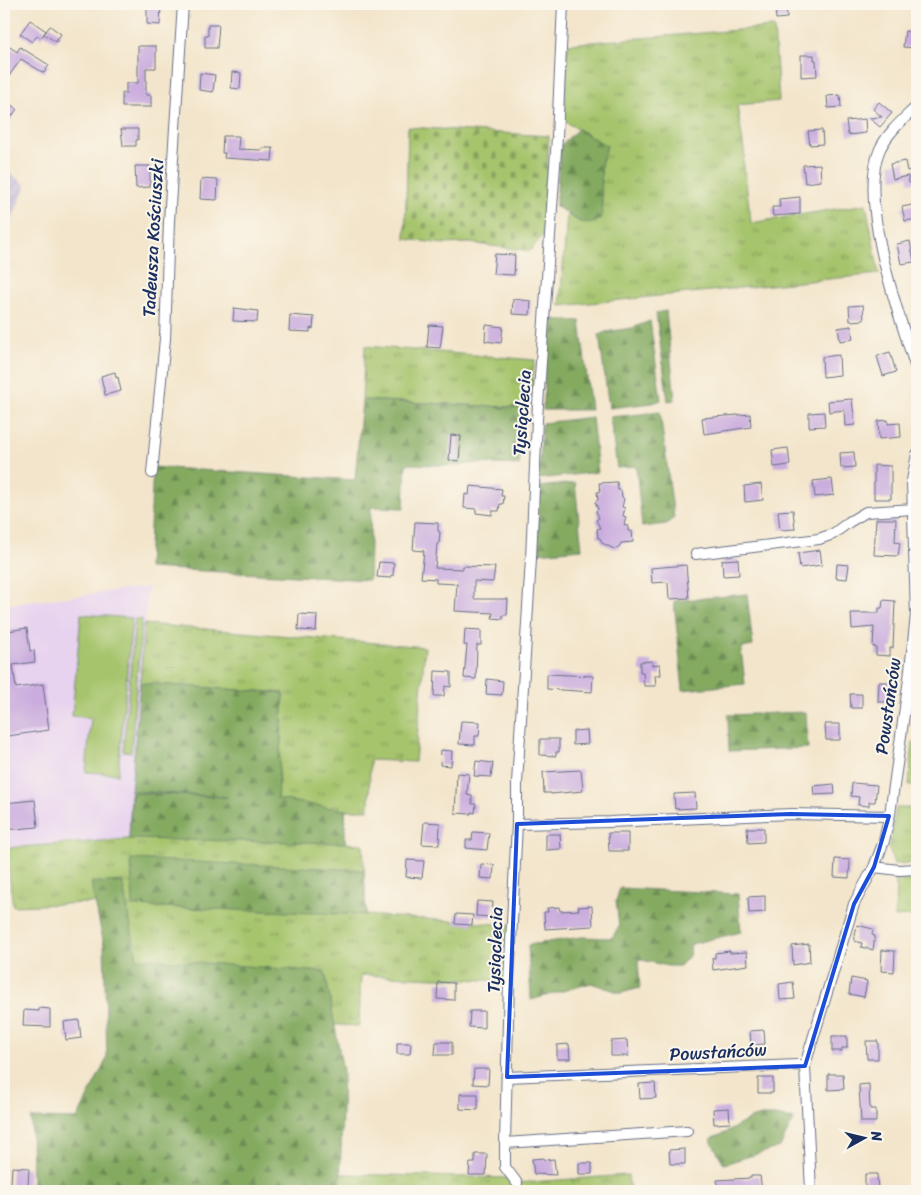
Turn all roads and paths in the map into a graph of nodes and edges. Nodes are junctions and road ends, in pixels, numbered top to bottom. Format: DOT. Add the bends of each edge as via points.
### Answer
graph roads {
  1 [pos="183,4"];
  2 [pos="564,4"];
  3 [pos="917,106"];
  4 [pos="917,371"];
  5 [pos="917,454"];
  6 [pos="152,473"];
  7 [pos="915,481"];
  8 [pos="914,510"];
  9 [pos="696,554"];
  10 [pos="889,816"];
  11 [pos="517,824"];
  12 [pos="874,867"];
  13 [pos="917,869"];
  14 [pos="805,1066"];
  15 [pos="507,1077"];
  16 [pos="687,1131"];
  17 [pos="505,1143"];
  18 [pos="517,1183"];
  19 [pos="811,1191"];
  1 -- 6 [label="street, Tadeusza Kościuszki" via="165,339"];
  2 -- 11 [label="street, Tysiąclecia" via="516,783"];
  3 -- 4 [label="street" via="881,148 874,170 875,206 883,253"];
  5 -- 7 [label="street, Powstańców"];
  7 -- 8 [label="street, Powstańców"];
  8 -- 9 [label="street" via="866,512 833,534 819,539"];
  8 -- 10 [label="street, Powstańców" via="916,615"];
  10 -- 11 [label="street" via="791,814"];
  10 -- 12 [label="street, Powstańców"];
  11 -- 15 [label="street, Tysiąclecia"];
  12 -- 13 [label="street"];
  12 -- 14 [label="street, Powstańców" via="854,904"];
  14 -- 15 [label="street, Powstańców"];
  14 -- 19 [label="street, Powstańców"];
  15 -- 17 [label="street, Tysiąclecia"];
  16 -- 17 [label="street"];
  17 -- 18 [label="street, Tysiąclecia" via="505,1166"];
}
